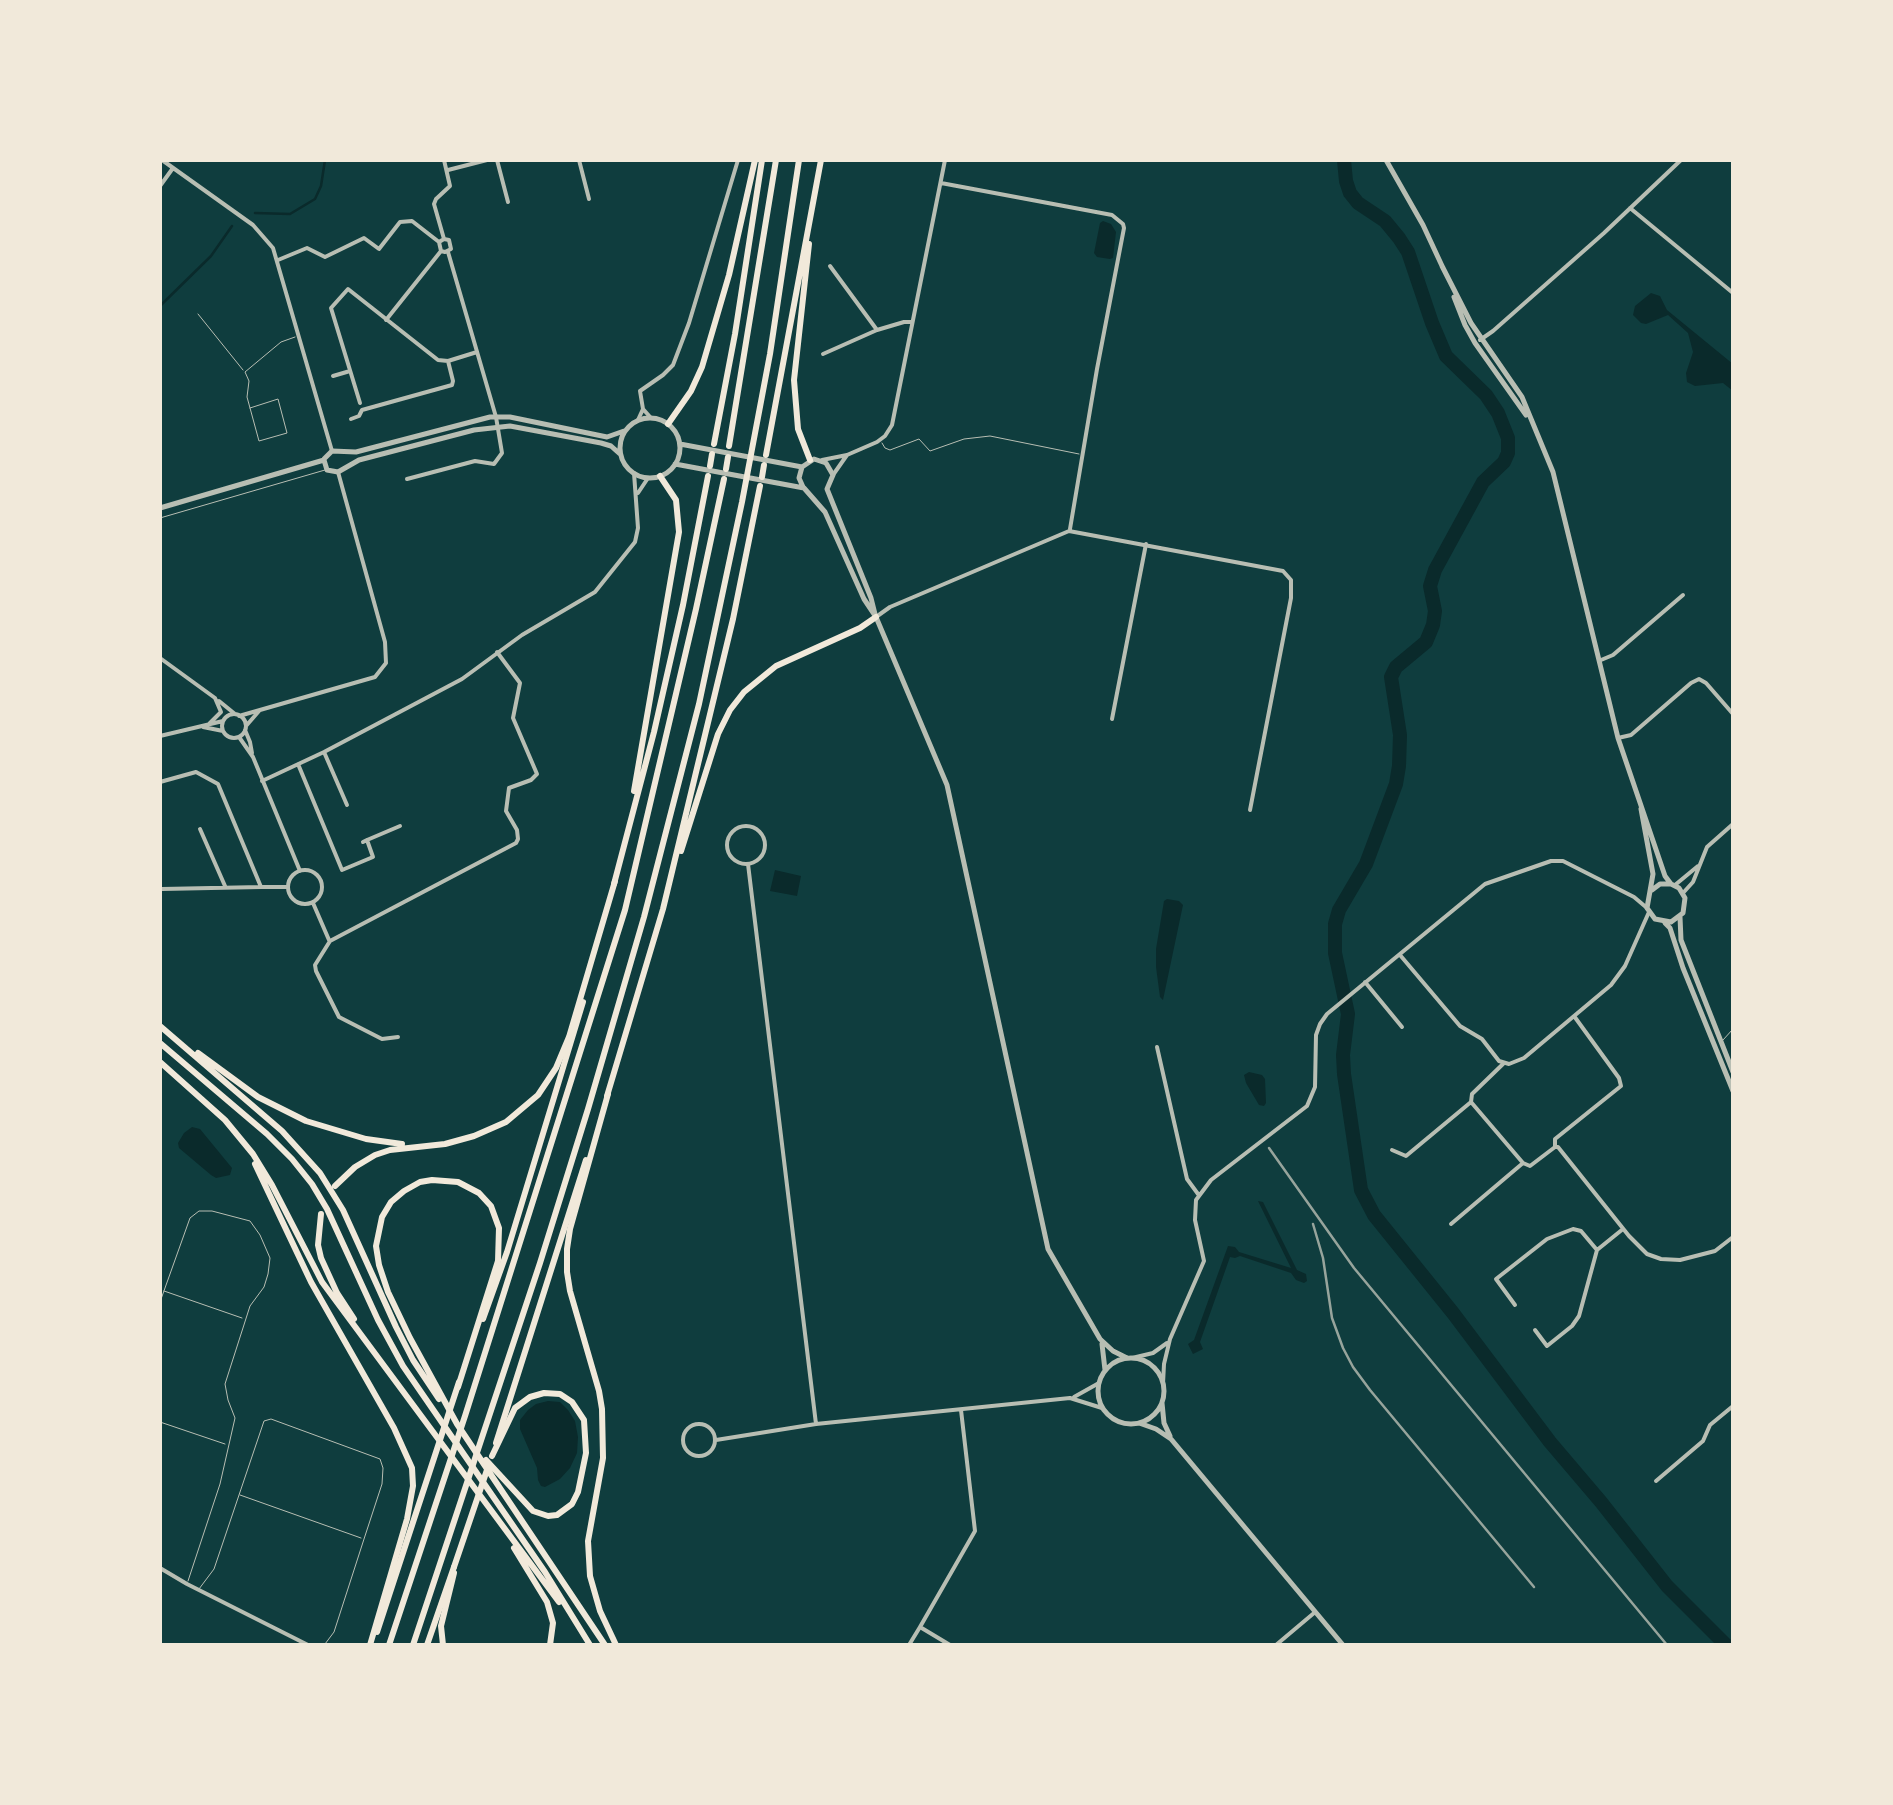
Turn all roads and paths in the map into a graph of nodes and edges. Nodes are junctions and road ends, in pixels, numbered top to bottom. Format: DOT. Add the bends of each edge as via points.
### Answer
graph roads {
  1 [pos="162,160"];
  2 [pos="444,160"];
  3 [pos="486,160"];
  4 [pos="497,160"];
  5 [pos="578,160"];
  6 [pos="738,160"];
  7 [pos="759,160"];
  8 [pos="776,160"];
  9 [pos="799,160"];
  10 [pos="821,160"];
  11 [pos="945,160"];
  12 [pos="1386,160"];
  13 [pos="1681,160"];
  14 [pos="1673,162"];
  15 [pos="173,168"];
  16 [pos="447,170"];
  17 [pos="818,182"];
  18 [pos="940,183"];
  19 [pos="160,186"];
  20 [pos="589,198"];
  21 [pos="508,202"];
  22 [pos="1630,208"];
  23 [pos="442,240"];
  24 [pos="440,250"];
  25 [pos="448,252"];
  26 [pos="278,260"];
  27 [pos="830,266"];
  28 [pos="1733,293"];
  29 [pos="198,314"];
  30 [pos="386,320"];
  31 [pos="912,322"];
  32 [pos="878,330"];
  33 [pos="298,336"];
  34 [pos="1478,341"];
  35 [pos="477,352"];
  36 [pos="823,354"];
  37 [pos="448,361"];
  38 [pos="245,372"];
  39 [pos="350,372"];
  40 [pos="333,376"];
  41 [pos="361,407"];
  42 [pos="250,408"];
  43 [pos="642,409"];
  44 [pos="496,416"];
  45 [pos="651,418"];
  46 [pos="351,419"];
  47 [pos="638,420"];
  48 [pos="668,424"];
  49 [pos="497,428"];
  50 [pos="624,432"];
  51 [pos="881,440"];
  52 [pos="680,444"];
  53 [pos="714,444"];
  54 [pos="730,446"];
  55 [pos="336,451"];
  56 [pos="620,454"];
  57 [pos="712,454"];
  58 [pos="766,455"];
  59 [pos="848,455"];
  60 [pos="1083,455"];
  61 [pos="728,458"];
  62 [pos="324,460"];
  63 [pos="810,460"];
  64 [pos="822,460"];
  65 [pos="675,464"];
  66 [pos="764,465"];
  67 [pos="710,466"];
  68 [pos="802,466"];
  69 [pos="726,468"];
  70 [pos="328,470"];
  71 [pos="341,470"];
  72 [pos="634,473"];
  73 [pos="833,475"];
  74 [pos="660,476"];
  75 [pos="708,476"];
  76 [pos="762,476"];
  77 [pos="648,478"];
  78 [pos="724,478"];
  79 [pos="407,480"];
  80 [pos="760,486"];
  81 [pos="827,489"];
  82 [pos="806,490"];
  83 [pos="636,497"];
  84 [pos="162,510"];
  85 [pos="1069,532"];
  86 [pos="1146,544"];
  87 [pos="1683,595"];
  88 [pos="876,617"];
  89 [pos="497,652"];
  90 [pos="160,658"];
  91 [pos="1600,660"];
  92 [pos="216,698"];
  93 [pos="262,708"];
  94 [pos="1733,714"];
  95 [pos="237,715"];
  96 [pos="1112,719"];
  97 [pos="224,720"];
  98 [pos="209,724"];
  99 [pos="198,726"];
  100 [pos="245,728"];
  101 [pos="223,731"];
  102 [pos="160,736"];
  103 [pos="239,737"];
  104 [pos="1618,738"];
  105 [pos="324,752"];
  106 [pos="252,758"];
  107 [pos="298,764"];
  108 [pos="262,780"];
  109 [pos="160,782"];
  110 [pos="347,805"];
  111 [pos="1641,809"];
  112 [pos="1250,810"];
  113 [pos="1733,824"];
  114 [pos="400,826"];
  115 [pos="200,830"];
  116 [pos="623,847"];
  117 [pos="748,864"];
  118 [pos="1698,866"];
  119 [pos="300,871"];
  120 [pos="615,880"];
  121 [pos="1672,884"];
  122 [pos="225,886"];
  123 [pos="260,886"];
  124 [pos="288,887"];
  125 [pos="161,890"];
  126 [pos="1650,893"];
  127 [pos="1683,893"];
  128 [pos="1634,897"];
  129 [pos="313,903"];
  130 [pos="663,909"];
  131 [pos="1648,910"];
  132 [pos="1680,918"];
  133 [pos="1654,919"];
  134 [pos="1665,923"];
  135 [pos="1643,924"];
  136 [pos="330,941"];
  137 [pos="1400,954"];
  138 [pos="1365,982"];
  139 [pos="1574,1016"];
  140 [pos="160,1025"];
  141 [pos="1402,1028"];
  142 [pos="1733,1029"];
  143 [pos="398,1036"];
  144 [pos="160,1043"];
  145 [pos="1721,1043"];
  146 [pos="1158,1047"];
  147 [pos="1504,1062"];
  148 [pos="160,1063"];
  149 [pos="1733,1072"];
  150 [pos="1733,1090"];
  151 [pos="608,1094"];
  152 [pos="1470,1102"];
  153 [pos="243,1140"];
  154 [pos="428,1146"];
  155 [pos="1555,1147"];
  156 [pos="1392,1150"];
  157 [pos="1523,1163"];
  158 [pos="336,1186"];
  159 [pos="1198,1194"];
  160 [pos="321,1214"];
  161 [pos="1451,1224"];
  162 [pos="1624,1228"];
  163 [pos="1733,1237"];
  164 [pos="1597,1250"];
  165 [pos="164,1291"];
  166 [pos="160,1302"];
  167 [pos="1516,1305"];
  168 [pos="246,1319"];
  169 [pos="1535,1330"];
  170 [pos="1100,1339"];
  171 [pos="1170,1339"];
  172 [pos="1129,1358"];
  173 [pos="1105,1370"];
  174 [pos="397,1382"];
  175 [pos="1100,1382"];
  176 [pos="1163,1384"];
  177 [pos="458,1387"];
  178 [pos="1070,1398"];
  179 [pos="443,1403"];
  180 [pos="1162,1403"];
  181 [pos="1733,1406"];
  182 [pos="1102,1408"];
  183 [pos="961,1410"];
  184 [pos="160,1422"];
  185 [pos="1139,1423"];
  186 [pos="816,1424"];
  187 [pos="1171,1438"];
  188 [pos="716,1440"];
  189 [pos="228,1445"];
  190 [pos="492,1456"];
  191 [pos="496,1475"];
  192 [pos="1656,1480"];
  193 [pos="238,1495"];
  194 [pos="487,1505"];
  195 [pos="364,1539"];
  196 [pos="454,1567"];
  197 [pos="160,1568"];
  198 [pos="186,1584"];
  199 [pos="198,1590"];
  200 [pos="1315,1612"];
  201 [pos="920,1627"];
  202 [pos="583,1635"];
  203 [pos="308,1645"];
  204 [pos="320,1645"];
  205 [pos="371,1645"];
  206 [pos="388,1645"];
  207 [pos="413,1645"];
  208 [pos="427,1645"];
  209 [pos="443,1645"];
  210 [pos="550,1645"];
  211 [pos="590,1645"];
  212 [pos="604,1645"];
  213 [pos="616,1645"];
  214 [pos="909,1645"];
  215 [pos="950,1645"];
  216 [pos="1276,1645"];
  217 [pos="1343,1645"];
  1 -- 15 [label="street"];
  2 -- 16 [label="street"];
  3 -- 16 [label="street"];
  4 -- 21 [label="street"];
  5 -- 20 [label="street"];
  6 -- 43 [label="street" via="684,337 670,369 640,391"];
  7 -- 48 [label="main road" via="702,367"];
  7 -- 53 [label="main road"];
  8 -- 54 [label="main road"];
  9 -- 207 [label="main road" via="742,502 644,917 545,1246"];
  10 -- 17 [label="main road"];
  11 -- 18 [label="street"];
  12 -- 34 [label="street"];
  13 -- 14 [label="street"];
  14 -- 22 [label="street"];
  15 -- 19 [label="street"];
  15 -- 26 [label="street" via="253,225"];
  16 -- 23 [label="street" via="450,186 434,204"];
  17 -- 58 [label="main road"];
  17 -- 63 [label="main road" via="794,380 798,429"];
  18 -- 31 [label="street"];
  18 -- 60 [label="street" via="1112,214 1124,224"];
  22 -- 28 [label="street"];
  22 -- 34 [label="street"];
  23 -- 24 [label="street"];
  23 -- 25 [label="street" via="451,243"];
  23 -- 26 [label="street" via="412,221 400,222 379,249 364,238 325,257 308,248"];
  24 -- 25 [label="street"];
  24 -- 30 [label="street"];
  25 -- 35 [label="street"];
  26 -- 33 [label="street"];
  27 -- 32 [label="street"];
  29 -- 38 [label="lane"];
  30 -- 37 [label="street"];
  30 -- 39 [label="street" via="348,289 332,308"];
  31 -- 32 [label="street"];
  31 -- 51 [label="street" via="892,425"];
  32 -- 36 [label="street"];
  33 -- 38 [label="lane"];
  33 -- 55 [label="street"];
  34 -- 91 [label="street" via="1522,397 1553,472"];
  35 -- 37 [label="street"];
  35 -- 44 [label="street"];
  37 -- 41 [label="street" via="452,385"];
  38 -- 42 [label="lane"];
  39 -- 40 [label="street"];
  39 -- 41 [label="street"];
  41 -- 46 [label="street"];
  42 -- 42 [label="lane" via="259,441 287,434 278,399"];
  43 -- 45 [label="street"];
  43 -- 47 [label="street"];
  44 -- 49 [label="street"];
  44 -- 50 [label="street" via="608,437"];
  44 -- 55 [label="street" via="356,452"];
  45 -- 47 [label="street"];
  45 -- 48 [label="street"];
  47 -- 50 [label="street"];
  48 -- 52 [label="street"];
  49 -- 56 [label="street" via="601,443"];
  49 -- 71 [label="street"];
  49 -- 79 [label="street" via="502,453 494,464 475,461"];
  50 -- 56 [label="street"];
  51 -- 59 [label="street"];
  51 -- 60 [label="lane" via="888,450 921,440 930,451 990,436"];
  52 -- 65 [label="street"];
  52 -- 68 [label="street"];
  55 -- 62 [label="street"];
  55 -- 71 [label="street" via="346,459"];
  56 -- 72 [label="street"];
  57 -- 67 [label="main road"];
  59 -- 64 [label="street"];
  59 -- 73 [label="street"];
  60 -- 85 [label="street"];
  61 -- 69 [label="main road"];
  62 -- 70 [label="street"];
  62 -- 84 [label="street"];
  63 -- 64 [label="street"];
  63 -- 68 [label="street"];
  64 -- 73 [label="street"];
  65 -- 74 [label="street"];
  65 -- 82 [label="street"];
  66 -- 76 [label="main road"];
  68 -- 82 [label="street"];
  70 -- 71 [label="street"];
  70 -- 84 [label="lane"];
  71 -- 93 [label="street" via="386,662 375,677"];
  72 -- 77 [label="street"];
  72 -- 83 [label="street"];
  73 -- 81 [label="street"];
  74 -- 77 [label="street"];
  74 -- 116 [label="main road" via="676,500 679,532"];
  75 -- 116 [label="main road"];
  77 -- 83 [label="street"];
  78 -- 206 [label="main road" via="625,910"];
  80 -- 130 [label="main road"];
  81 -- 82 [label="street"];
  81 -- 88 [label="street"];
  82 -- 88 [label="street" via="824,512"];
  83 -- 89 [label="street" via="635,542 595,592"];
  85 -- 86 [label="street"];
  85 -- 88 [label="street"];
  86 -- 96 [label="street"];
  86 -- 112 [label="street" via="1280,570 1291,580"];
  87 -- 91 [label="street"];
  88 -- 130 [label="main road" via="776,666 730,710"];
  88 -- 170 [label="street" via="948,785 1045,1242"];
  89 -- 105 [label="street" via="462,679"];
  89 -- 136 [label="street" via="520,683 514,718 537,774 508,788 506,811 516,843"];
  90 -- 92 [label="street"];
  91 -- 104 [label="street"];
  92 -- 95 [label="street"];
  92 -- 98 [label="street" via="221,712"];
  93 -- 95 [label="street"];
  93 -- 100 [label="street"];
  94 -- 104 [label="street" via="1699,679 1631,735"];
  95 -- 97 [label="street"];
  95 -- 100 [label="street"];
  97 -- 98 [label="street"];
  97 -- 101 [label="street"];
  98 -- 99 [label="street"];
  99 -- 101 [label="street"];
  99 -- 102 [label="street"];
  100 -- 103 [label="street"];
  100 -- 106 [label="street"];
  101 -- 103 [label="street"];
  103 -- 106 [label="street"];
  104 -- 111 [label="street"];
  105 -- 107 [label="street"];
  105 -- 110 [label="street"];
  106 -- 108 [label="street"];
  107 -- 108 [label="street"];
  107 -- 114 [label="street" via="342,870 374,857 365,841"];
  108 -- 119 [label="street"];
  109 -- 123 [label="street" via="196,772 218,784"];
  111 -- 121 [label="street"];
  111 -- 126 [label="street" via="1653,874"];
  113 -- 118 [label="street" via="1707,847"];
  115 -- 122 [label="street"];
  116 -- 120 [label="main road"];
  117 -- 117 [label="street" via="763,854 764,839 744,826 730,835 728,850"];
  117 -- 186 [label="street"];
  118 -- 121 [label="street"];
  118 -- 127 [label="street"];
  119 -- 124 [label="street"];
  119 -- 129 [label="street" via="321,881 322,894"];
  120 -- 154 [label="main road" via="569,1036 544,1087 495,1128"];
  120 -- 177 [label="main road" via="524,1199"];
  121 -- 126 [label="street"];
  121 -- 127 [label="street"];
  122 -- 123 [label="street"];
  122 -- 125 [label="street"];
  123 -- 124 [label="street"];
  124 -- 129 [label="street" via="298,903"];
  126 -- 128 [label="street"];
  126 -- 131 [label="street"];
  127 -- 132 [label="street"];
  128 -- 131 [label="street"];
  128 -- 137 [label="street" via="1564,861 1551,861 1485,884"];
  129 -- 136 [label="street"];
  130 -- 151 [label="main road"];
  131 -- 133 [label="street"];
  131 -- 135 [label="street"];
  132 -- 134 [label="street"];
  132 -- 145 [label="street" via="1681,940"];
  133 -- 134 [label="street"];
  133 -- 135 [label="street"];
  134 -- 150 [label="street"];
  135 -- 139 [label="street" via="1611,986"];
  136 -- 143 [label="street" via="315,965 338,1017 386,1040"];
  137 -- 138 [label="street"];
  137 -- 147 [label="street" via="1460,1026"];
  138 -- 141 [label="street"];
  138 -- 159 [label="street" via="1317,1029 1315,1087 1307,1106"];
  139 -- 147 [label="street" via="1524,1058"];
  139 -- 155 [label="street" via="1620,1086 1556,1139"];
  140 -- 154 [label="main road" via="294,1116 366,1139"];
  140 -- 179 [label="main road" via="282,1131 320,1173 396,1328"];
  142 -- 145 [label="lane"];
  144 -- 202 [label="main road" via="267,1134 312,1184 393,1349"];
  145 -- 149 [label="street"];
  146 -- 159 [label="street" via="1187,1178"];
  147 -- 152 [label="street"];
  148 -- 153 [label="main road"];
  151 -- 190 [label="main road"];
  151 -- 213 [label="main road" via="570,1228 567,1272 602,1409 590,1576"];
  152 -- 156 [label="street" via="1406,1156"];
  152 -- 157 [label="street"];
  153 -- 174 [label="main road" via="322,1282"];
  153 -- 205 [label="main road" via="310,1282 412,1468 408,1519"];
  154 -- 158 [label="main road" via="376,1155"];
  155 -- 157 [label="street" via="1530,1166"];
  155 -- 162 [label="street"];
  157 -- 161 [label="street"];
  159 -- 171 [label="street" via="1194,1212 1204,1261"];
  160 -- 174 [label="main road" via="318,1245 328,1277"];
  162 -- 163 [label="street" via="1647,1254 1662,1259 1716,1250"];
  162 -- 164 [label="street"];
  164 -- 167 [label="street" via="1573,1229 1548,1239 1496,1279"];
  164 -- 169 [label="street" via="1572,1326 1548,1346"];
  165 -- 166 [label="lane"];
  165 -- 168 [label="lane"];
  165 -- 168 [label="lane" via="190,1218 212,1211 250,1221 270,1258 264,1287"];
  168 -- 189 [label="lane" via="225,1384 236,1418"];
  170 -- 172 [label="street"];
  170 -- 173 [label="street"];
  171 -- 172 [label="street" via="1154,1354"];
  171 -- 176 [label="street"];
  172 -- 173 [label="street"];
  172 -- 176 [label="street" via="1152,1366"];
  173 -- 175 [label="street"];
  174 -- 194 [label="main road"];
  175 -- 178 [label="street"];
  175 -- 182 [label="street"];
  176 -- 180 [label="street"];
  177 -- 179 [label="main road" via="498,1261 499,1228 479,1193 458,1182 432,1180 391,1202 376,1246 395,1309"];
  177 -- 205 [label="main road"];
  178 -- 182 [label="street"];
  178 -- 183 [label="street"];
  179 -- 191 [label="main road"];
  180 -- 185 [label="street"];
  180 -- 187 [label="street"];
  181 -- 192 [label="street"];
  182 -- 185 [label="street" via="1118,1422"];
  183 -- 186 [label="street"];
  183 -- 201 [label="street" via="975,1531"];
  184 -- 189 [label="lane"];
  185 -- 187 [label="street"];
  186 -- 188 [label="street"];
  187 -- 200 [label="street"];
  188 -- 188 [label="street" via="701,1424 689,1427 683,1444 700,1456"];
  189 -- 198 [label="lane"];
  190 -- 191 [label="main road" via="514,1408 530,1397 566,1397 584,1420 581,1480 566,1510 548,1516 532,1511"];
  190 -- 196 [label="main road"];
  191 -- 212 [label="main road"];
  193 -- 195 [label="lane"];
  193 -- 195 [label="lane" via="264,1421 272,1419 380,1459 382,1484"];
  193 -- 199 [label="lane" via="214,1569"];
  194 -- 202 [label="main road"];
  194 -- 210 [label="main road" via="547,1602"];
  195 -- 204 [label="lane" via="334,1632"];
  196 -- 208 [label="main road"];
  196 -- 209 [label="main road"];
  197 -- 198 [label="street"];
  198 -- 199 [label="street"];
  199 -- 203 [label="street"];
  200 -- 216 [label="street"];
  200 -- 217 [label="street"];
  201 -- 214 [label="street"];
  201 -- 215 [label="street"];
  202 -- 211 [label="main road"];
}
